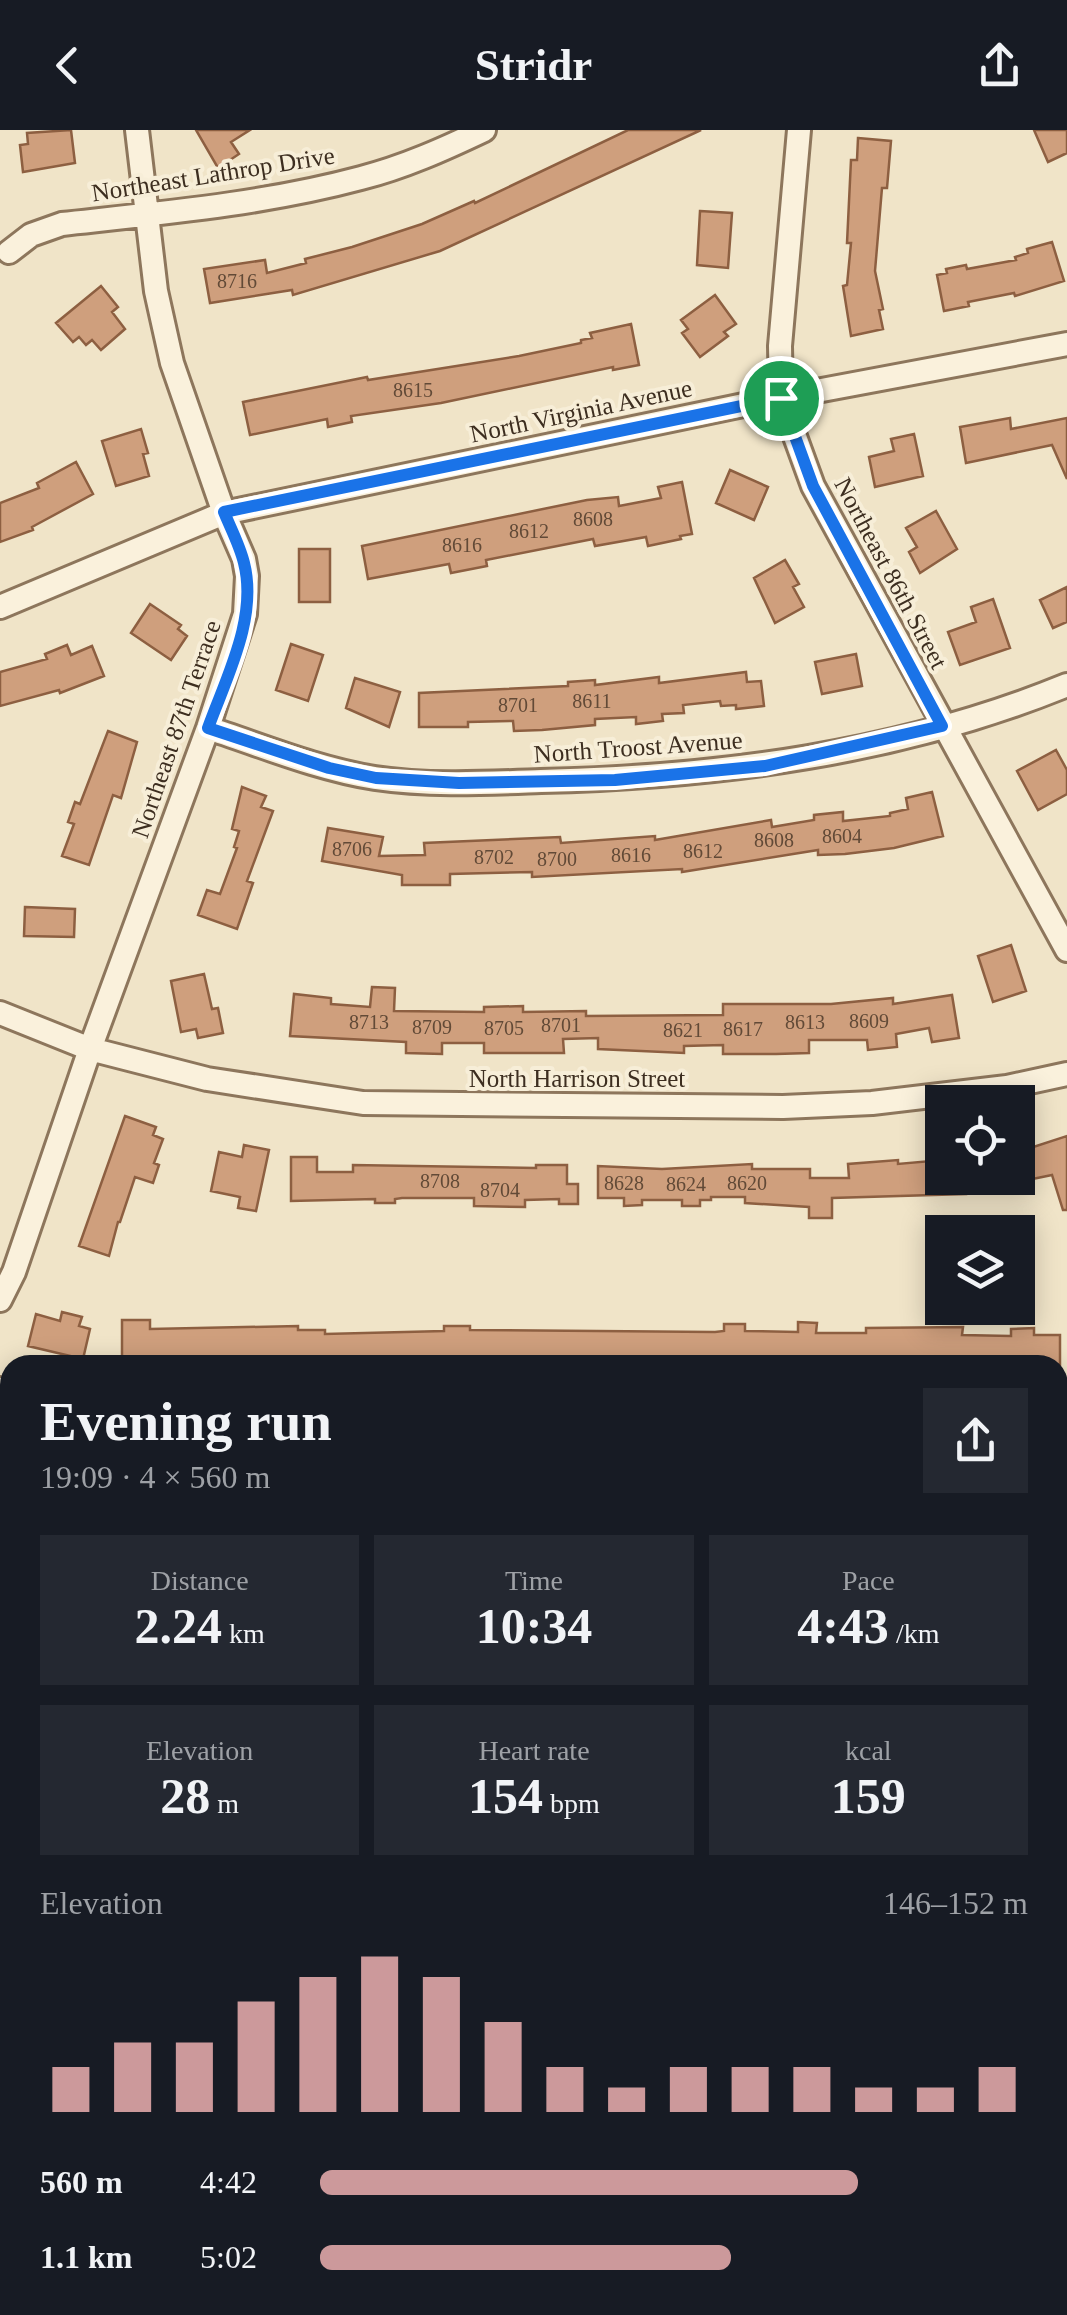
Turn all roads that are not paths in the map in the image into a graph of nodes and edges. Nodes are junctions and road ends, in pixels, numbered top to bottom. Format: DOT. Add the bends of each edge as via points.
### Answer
graph roads {
  1 [pos="137,130"];
  2 [pos="484,130"];
  3 [pos="799,130"];
  4 [pos="147,215"];
  5 [pos="9,252"];
  6 [pos="1067,344"];
  7 [pos="781,398"];
  8 [pos="224,512"];
  9 [pos="0,608"];
  10 [pos="1067,685"];
  11 [pos="942,726"];
  12 [pos="208,728"];
  13 [pos="1067,950"];
  14 [pos="0,1013"];
  15 [pos="90,1049"];
  16 [pos="1067,1074"];
  17 [pos="0,1300"];
  1 -- 4 [label="street, Northeast 87th Terrace"];
  2 -- 4 [label="street, Northeast Lathrop Drive" via="361,178"];
  3 -- 7 [label="street, Northeast 86th Street"];
  4 -- 5 [label="street, Northeast Lathrop Drive" via="62,224"];
  4 -- 8 [label="street, Northeast 87th Terrace" via="172,364"];
  6 -- 7 [label="street, North Virginia Avenue"];
  7 -- 8 [label="street, North Virginia Avenue"];
  7 -- 11 [label="street, Northeast 86th Street" via="813,486"];
  8 -- 9 [label="street"];
  8 -- 12 [label="street, Northeast 87th Terrace" via="244,559 247,593 242,633"];
  10 -- 11 [label="street, North Troost Avenue"];
  11 -- 12 [label="street, North Troost Avenue" via="746,768 615,780 459,783 329,768"];
  11 -- 13 [label="street, Northeast 86th Street"];
  12 -- 15 [label="street, Northeast 87th Terrace"];
  14 -- 15 [label="street"];
  15 -- 16 [label="street, North Harrison Street" via="282,1093 415,1105 872,1103"];
  15 -- 17 [label="street, Northeast 87th Terrace"];
}
